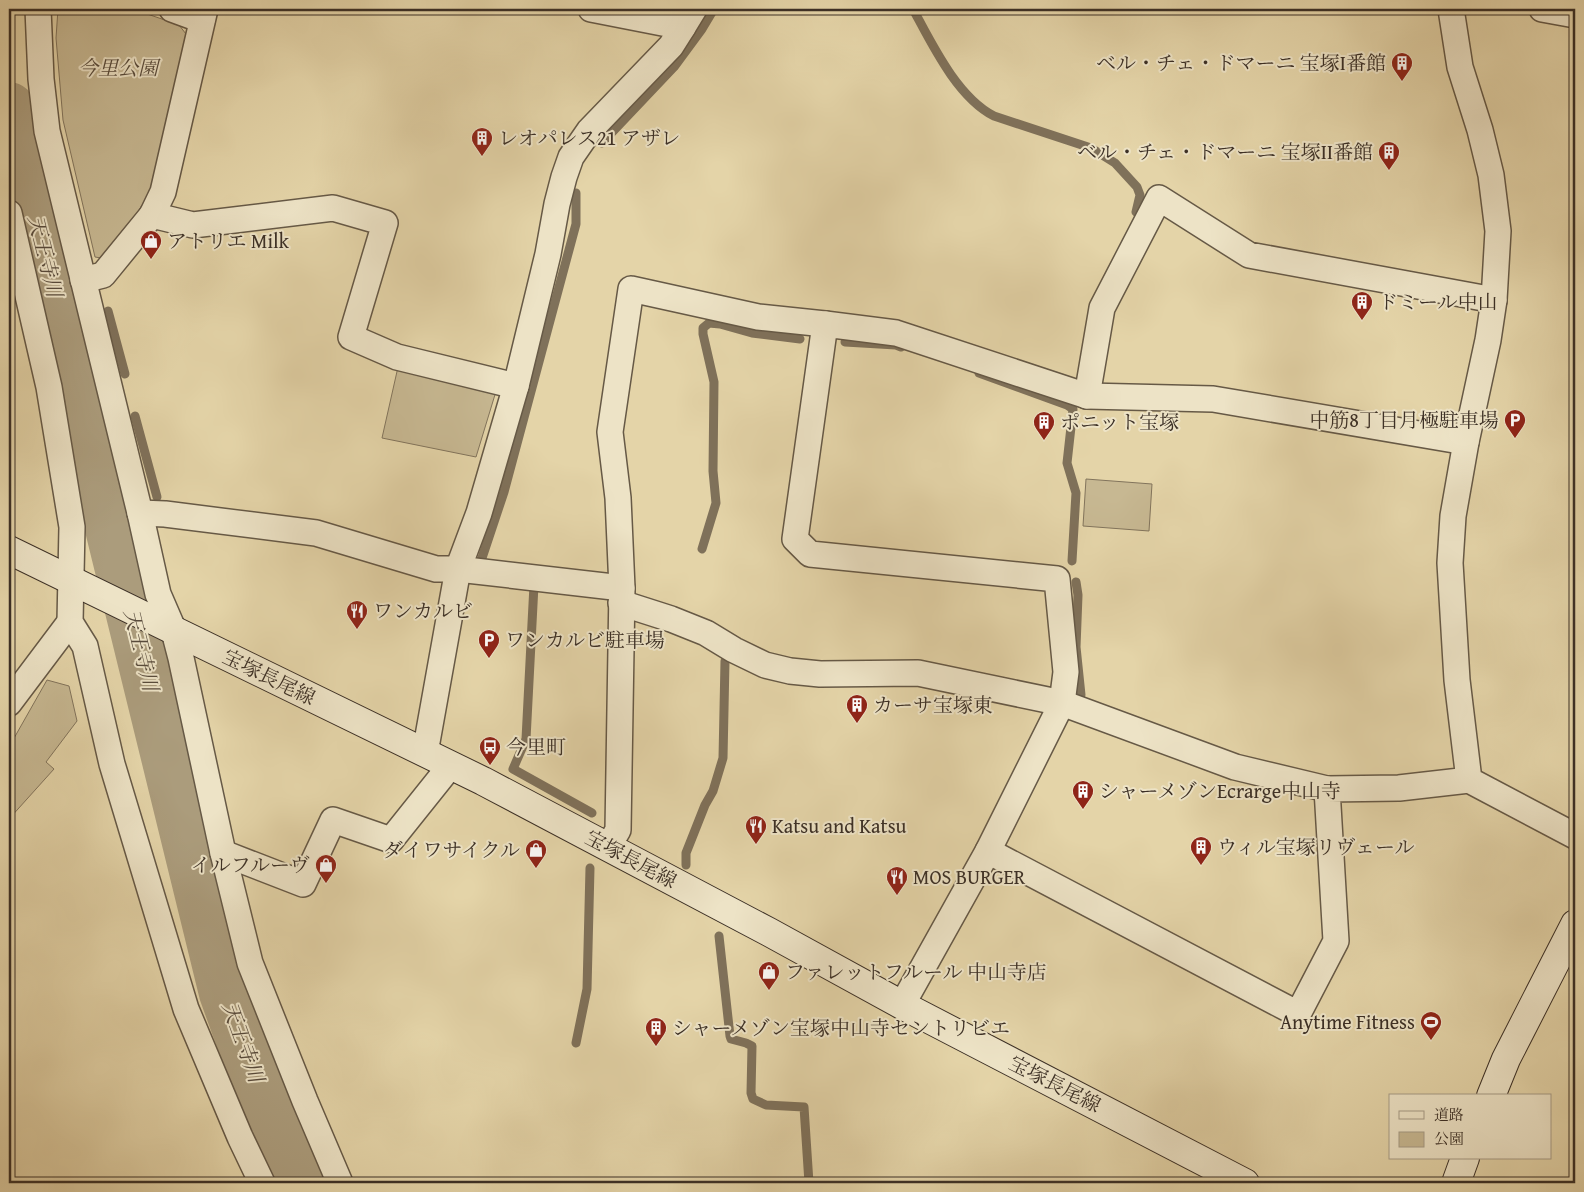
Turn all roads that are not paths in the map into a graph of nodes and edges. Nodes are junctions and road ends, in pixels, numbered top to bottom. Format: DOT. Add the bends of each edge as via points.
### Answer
graph roads {
  1 [pos="38,9"];
  2 [pos="172,9"];
  3 [pos="591,9"];
  4 [pos="1451,9"];
  5 [pos="1542,9"];
  6 [pos="203,14"];
  7 [pos="1575,16"];
  8 [pos="689,18"];
  9 [pos="9,213"];
  10 [pos="152,215"];
  11 [pos="83,280"];
  12 [pos="1494,300"];
  13 [pos="825,324"];
  14 [pos="516,386"];
  15 [pos="1087,396"];
  16 [pos="1466,442"];
  17 [pos="140,513"];
  18 [pos="9,550"];
  19 [pos="458,569"];
  20 [pos="70,580"];
  21 [pos="622,595"];
  22 [pos="70,622"];
  23 [pos="165,627"];
  24 [pos="9,703"];
  25 [pos="1062,703"];
  26 [pos="425,753"];
  27 [pos="450,765"];
  28 [pos="1469,780"];
  29 [pos="1326,789"];
  30 [pos="1575,836"];
  31 [pos="608,847"];
  32 [pos="988,851"];
  33 [pos="223,853"];
  34 [pos="1575,924"];
  35 [pos="902,1005"];
  36 [pos="1492,1094"];
  37 [pos="1464,1160"];
  38 [pos="262,1183"];
  39 [pos="340,1183"];
  40 [pos="1245,1183"];
  41 [pos="1456,1183"];
  1 -- 11 [label="street" via="46,131"];
  2 -- 6 [label="street"];
  3 -- 8 [label="street"];
  4 -- 12 [label="street" via="1460,67 1491,175 1498,231"];
  5 -- 7 [label="street"];
  6 -- 10 [label="street" via="163,192"];
  8 -- 14 [label="street" via="671,46 589,131 571,157 557,204"];
  9 -- 20 [label="street" via="48,387 72,526"];
  10 -- 11 [label="street" via="103,275"];
  10 -- 14 [label="street" via="193,225 333,208 385,223 351,337 397,357"];
  11 -- 17 [label="street"];
  12 -- 15 [label="street" via="1248,255 1159,198 1102,308"];
  12 -- 16 [label="street"];
  13 -- 15 [label="street" via="896,333"];
  13 -- 21 [label="street" via="758,317 630,289 610,432 618,498"];
  13 -- 25 [label="street" via="794,539 810,554 1057,579 1066,672"];
  14 -- 19 [label="street" via="479,513"];
  15 -- 16 [label="street" via="1213,399"];
  16 -- 28 [label="street" via="1453,516 1450,563 1457,680"];
  17 -- 19 [label="street" via="316,533 436,569"];
  17 -- 23 [label="street"];
  18 -- 20 [label="street, 宝塚長尾線"];
  19 -- 21 [label="street"];
  19 -- 26 [label="street"];
  20 -- 22 [label="street"];
  20 -- 23 [label="street, 宝塚長尾線"];
  21 -- 25 [label="street" via="706,633 765,665 820,674 918,673"];
  21 -- 31 [label="street" via="618,830"];
  22 -- 24 [label="street"];
  22 -- 38 [label="street" via="85,646 112,764 186,1009"];
  23 -- 26 [label="street, 宝塚長尾線"];
  23 -- 33 [label="street" via="181,658"];
  25 -- 29 [label="street" via="1234,767"];
  25 -- 32 [label="street"];
  26 -- 27 [label="street, 宝塚長尾線"];
  27 -- 31 [label="street, 宝塚長尾線"];
  27 -- 33 [label="street" via="390,840 333,820 303,884"];
  28 -- 29 [label="street" via="1399,788"];
  28 -- 30 [label="street"];
  29 -- 32 [label="street" via="1336,941 1298,1014"];
  31 -- 35 [label="street, 宝塚長尾線"];
  32 -- 35 [label="street"];
  33 -- 39 [label="street" via="250,963"];
  34 -- 36 [label="street" via="1506,1059"];
  35 -- 40 [label="street, 宝塚長尾線"];
  37 -- 41 [label="street"];
}
